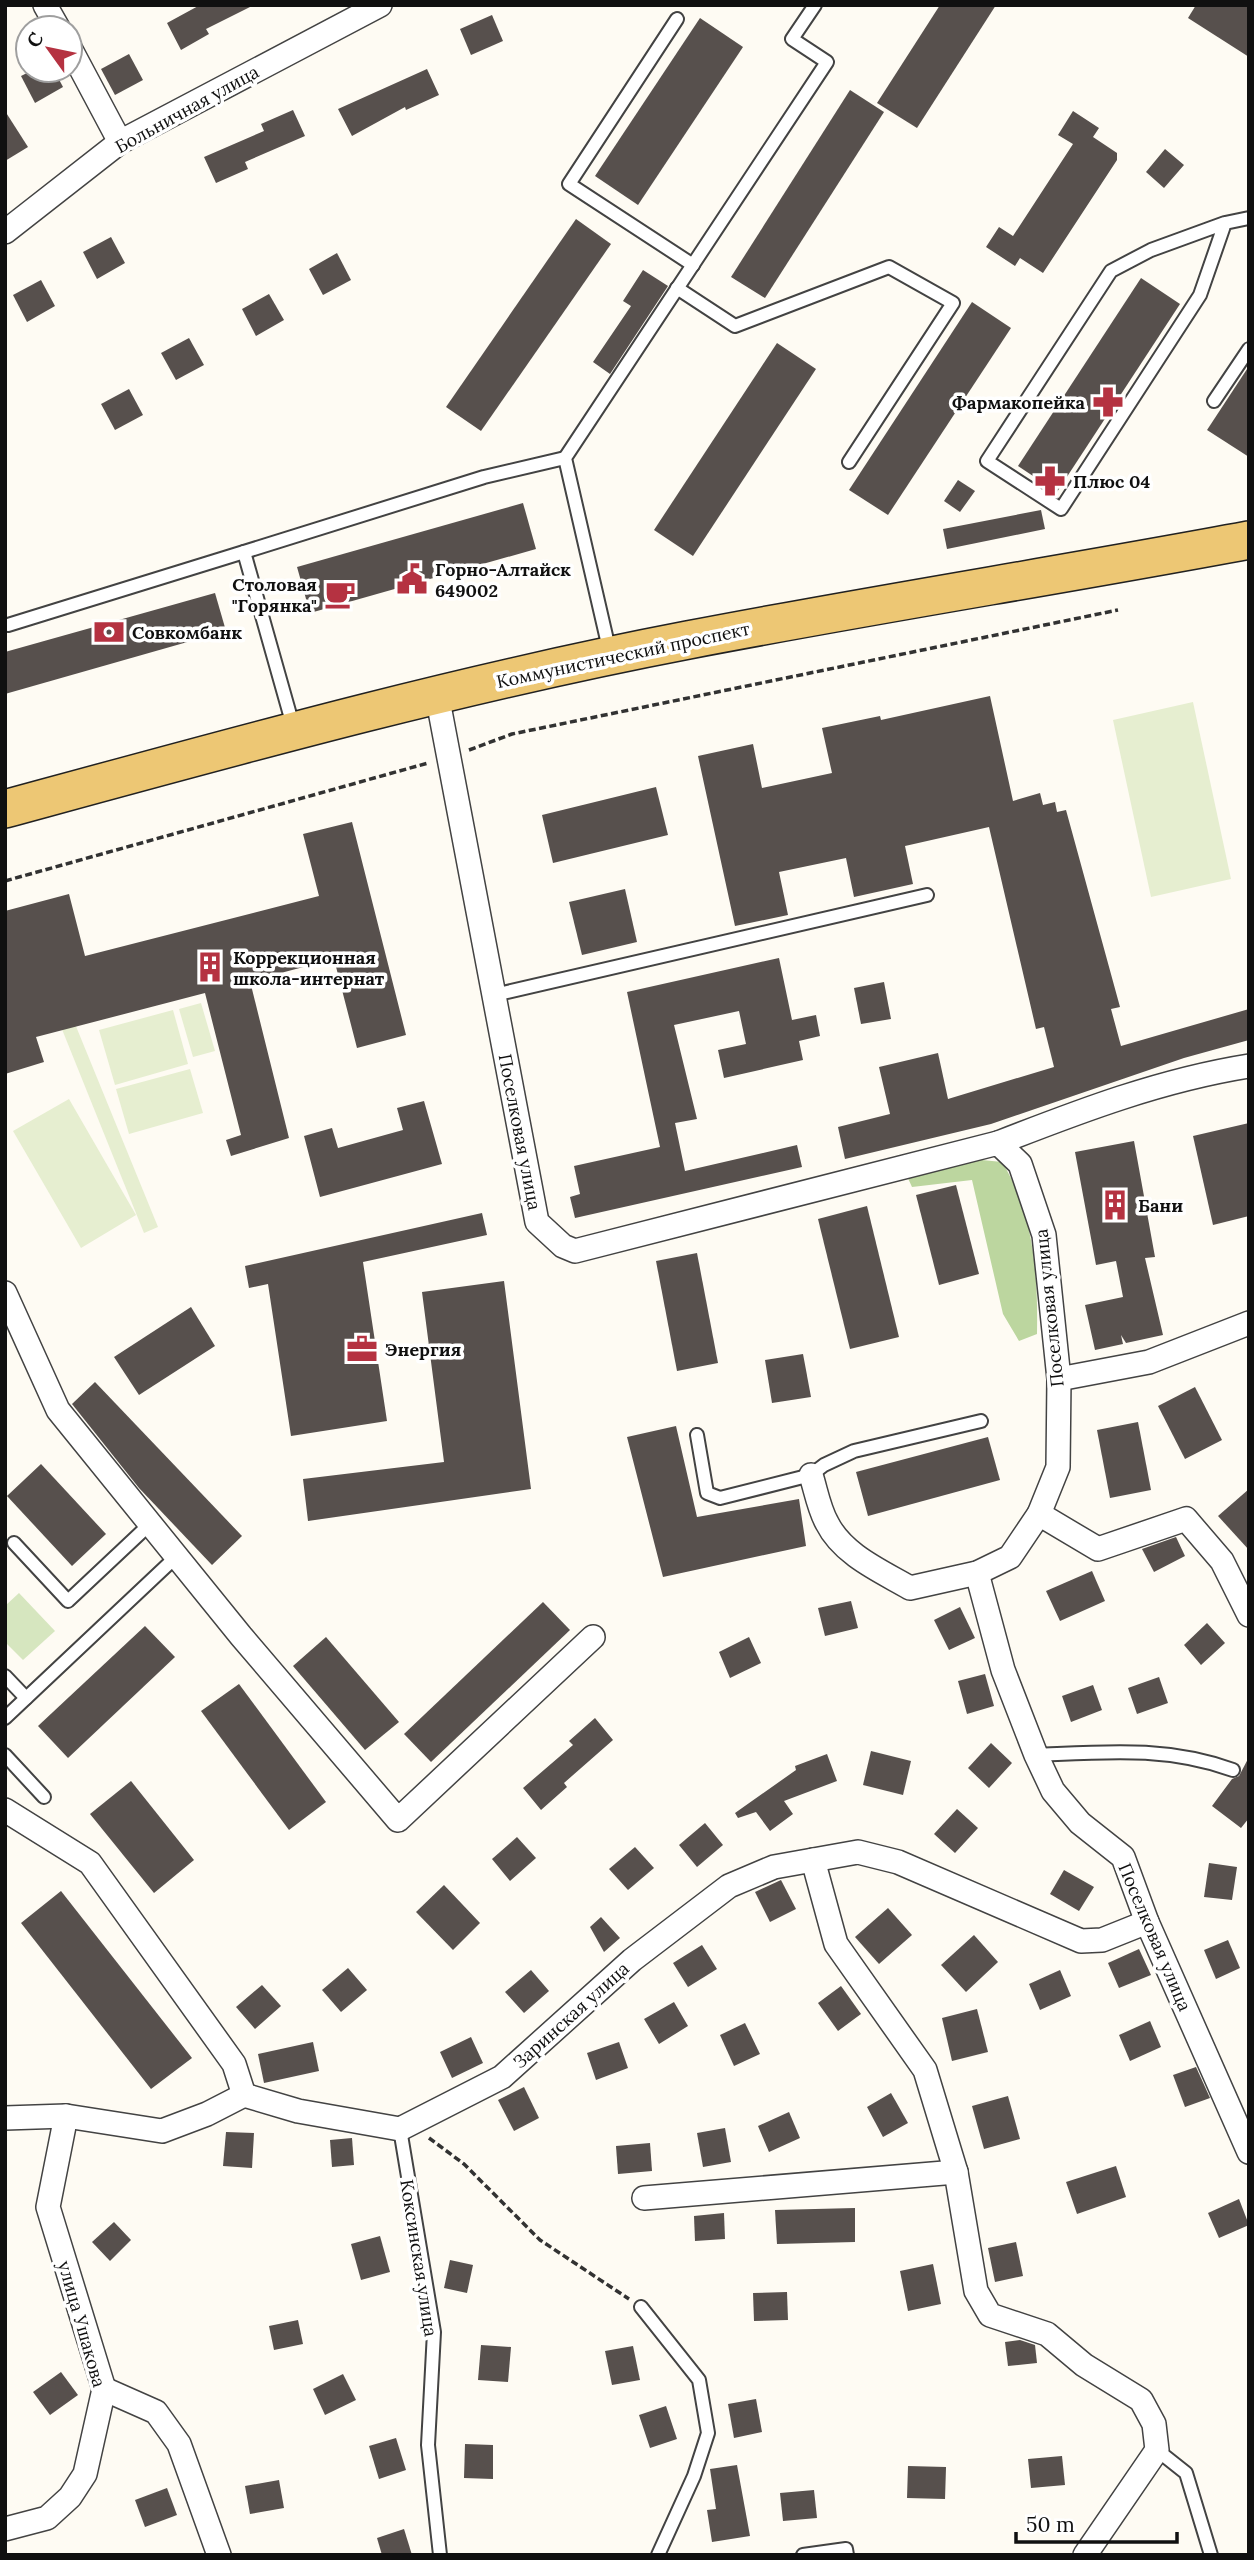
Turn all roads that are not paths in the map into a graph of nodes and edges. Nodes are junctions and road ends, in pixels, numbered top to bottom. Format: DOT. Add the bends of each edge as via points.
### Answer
graph roads {
  1 [pos="380,5"];
  2 [pos="815,5"];
  3 [pos="677,19"];
  4 [pos="84,74"];
  5 [pos="120,142"];
  6 [pos="1249,218"];
  7 [pos="1225,223"];
  8 [pos="5,232"];
  9 [pos="693,265"];
  10 [pos="677,288"];
  11 [pos="1249,349"];
  12 [pos="1214,401"];
  13 [pos="565,458"];
  14 [pos="849,462"];
  15 [pos="1249,540"];
  16 [pos="244,552"];
  17 [pos="8,625"];
  18 [pos="611,657"];
  19 [pos="437,695"];
  20 [pos="294,730"];
  21 [pos="5,809"];
  22 [pos="927,895"];
  23 [pos="494,995"];
  24 [pos="1249,1066"];
  25 [pos="998,1143"];
  26 [pos="5,1293"];
  27 [pos="1249,1323"];
  28 [pos="1059,1379"];
  29 [pos="981,1421"];
  30 [pos="697,1435"];
  31 [pos="811,1475"];
  32 [pos="1039,1514"];
  33 [pos="150,1524"];
  34 [pos="14,1543"];
  35 [pos="178,1555"];
  36 [pos="977,1573"];
  37 [pos="1249,1615"];
  38 [pos="593,1637"];
  39 [pos="5,1676"];
  40 [pos="26,1698"];
  41 [pos="5,1718"];
  42 [pos="5,1755"];
  43 [pos="1036,1755"];
  44 [pos="1233,1770"];
  45 [pos="44,1797"];
  46 [pos="5,1810"];
  47 [pos="813,1860"];
  48 [pos="1147,1922"];
  49 [pos="244,2095"];
  50 [pos="66,2116"];
  51 [pos="5,2118"];
  52 [pos="405,2127"];
  53 [pos="1249,2152"];
  54 [pos="956,2172"];
  55 [pos="644,2198"];
  56 [pos="641,2307"];
  57 [pos="104,2389"];
  58 [pos="1157,2450"];
  59 [pos="5,2529"];
  60 [pos="219,2555"];
  61 [pos="440,2555"];
  62 [pos="658,2555"];
  63 [pos="803,2555"];
  64 [pos="847,2555"];
  65 [pos="1085,2555"];
  66 [pos="1211,2555"];
  1 -- 5 [label="street, Больничная улица"];
  2 -- 9 [label="lane" via="792,39 827,62"];
  3 -- 9 [label="lane" via="569,184"];
  4 -- 5 [label="street"];
  5 -- 8 [label="street, Больничная улица"];
  6 -- 7 [label="lane"];
  7 -- 7 [label="lane" via="1151,250 1111,271 987,461 1061,509 1200,295"];
  9 -- 10 [label="lane"];
  10 -- 13 [label="lane"];
  10 -- 14 [label="lane" via="735,326 889,267 953,303"];
  11 -- 12 [label="lane"];
  13 -- 16 [label="lane" via="484,477"];
  13 -- 18 [label="lane"];
  15 -- 18 [label="main road, Коммунистический проспект"];
  16 -- 17 [label="lane"];
  16 -- 20 [label="lane"];
  18 -- 19 [label="main road, Коммунистический проспект"];
  19 -- 20 [label="main road, Коммунистический проспект"];
  19 -- 23 [label="street, Поселковая улица"];
  20 -- 21 [label="main road, Коммунистический проспект"];
  22 -- 23 [label="lane"];
  23 -- 25 [label="street, Поселковая улица" via="537,1222 575,1251"];
  24 -- 25 [label="street" via="1190,1075"];
  25 -- 28 [label="street, Поселковая улица" via="1020,1164 1044,1235"];
  26 -- 33 [label="street" via="58,1410"];
  27 -- 28 [label="street" via="1149,1363"];
  28 -- 32 [label="street, Поселковая улица" via="1058,1467"];
  29 -- 31 [label="lane" via="854,1451"];
  30 -- 31 [label="lane" via="707,1493 720,1498"];
  31 -- 36 [label="street" via="827,1523 860,1559 910,1588"];
  32 -- 36 [label="street, Поселковая улица" via="1010,1557"];
  32 -- 37 [label="street" via="1098,1549 1186,1519 1222,1561"];
  33 -- 34 [label="lane" via="68,1601"];
  33 -- 35 [label="street"];
  35 -- 38 [label="street" via="398,1819"];
  35 -- 40 [label="lane"];
  36 -- 43 [label="street, Поселковая улица" via="1003,1670"];
  39 -- 40 [label="lane"];
  40 -- 41 [label="lane"];
  42 -- 45 [label="lane"];
  43 -- 44 [label="lane" via="1145,1751 1201,1758"];
  43 -- 48 [label="street, Поселковая улица" via="1054,1791 1080,1823 1123,1857"];
  46 -- 49 [label="street" via="90,1863 234,2064"];
  47 -- 48 [label="street, Заринская улица" via="858,1852 898,1862 1081,1941 1102,1940"];
  47 -- 52 [label="street, Заринская улица" via="774,1867 729,1886 632,1960 502,2077"];
  47 -- 54 [label="street" via="836,1944 925,2070"];
  48 -- 53 [label="street, Поселковая улица"];
  49 -- 50 [label="street" via="163,2131"];
  49 -- 52 [label="street" via="298,2111"];
  50 -- 51 [label="street"];
  50 -- 57 [label="street, улица Ушакова" via="48,2207"];
  52 -- 61 [label="lane, Коксинская улица" via="434,2332 428,2445"];
  54 -- 55 [label="street"];
  54 -- 58 [label="street" via="976,2291 990,2315 1047,2334 1084,2365 1141,2400 1154,2424"];
  56 -- 62 [label="lane" via="699,2380 708,2432 694,2476"];
  57 -- 59 [label="street, улица Ушакова" via="85,2474 70,2497 47,2518"];
  57 -- 60 [label="street" via="156,2412 179,2444"];
  58 -- 65 [label="street"];
  58 -- 66 [label="lane" via="1186,2473"];
  63 -- 64 [label="lane" via="846,2549"];
}
